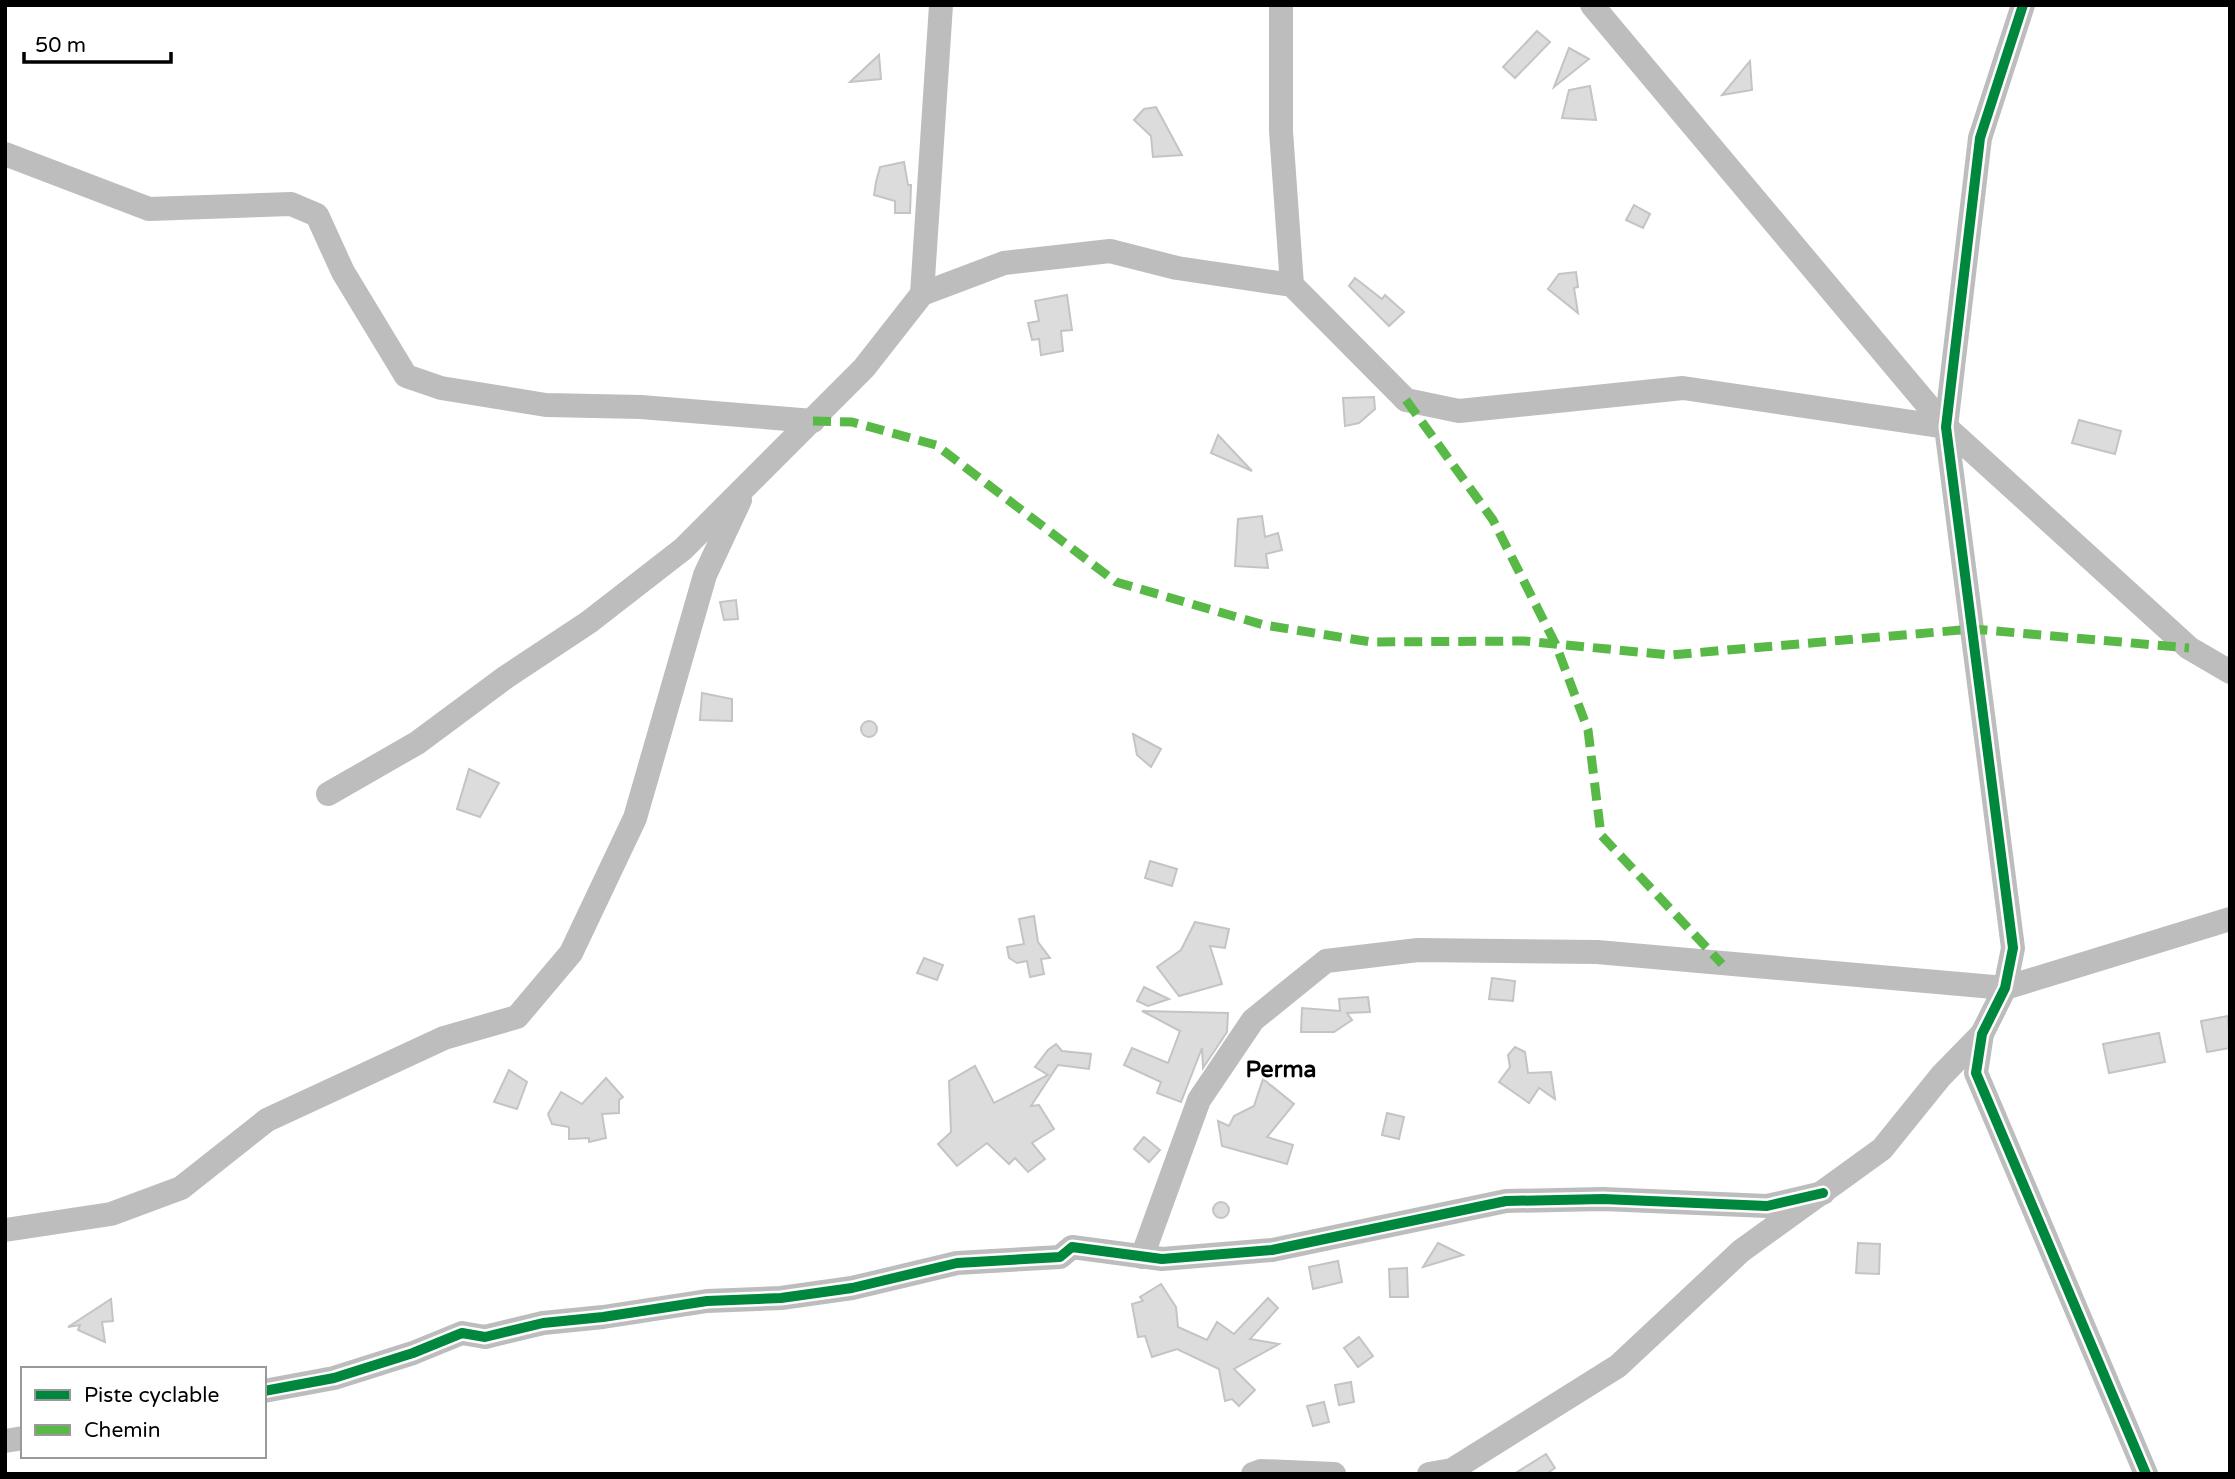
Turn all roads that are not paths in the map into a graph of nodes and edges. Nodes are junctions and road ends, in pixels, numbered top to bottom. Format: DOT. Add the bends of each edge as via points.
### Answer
graph roads {
  1 [pos="941,5"];
  2 [pos="1281,5"];
  3 [pos="1592,5"];
  4 [pos="2023,5"];
  5 [pos="5,153"];
  6 [pos="1292,285"];
  7 [pos="922,294"];
  8 [pos="813,421"];
  9 [pos="1946,427"];
  10 [pos="746,487"];
  11 [pos="2230,672"];
  12 [pos="328,794"];
  13 [pos="2230,919"];
  14 [pos="2005,988"];
  15 [pos="1982,1034"];
  16 [pos="1823,1193"];
  17 [pos="5,1230"];
  18 [pos="1142,1257"];
  19 [pos="266,1391"];
  20 [pos="1253,1474"];
  21 [pos="1334,1474"];
  22 [pos="1429,1474"];
  23 [pos="2146,1474"];
  1 -- 7 [label="street"];
  2 -- 6 [label="street" via="1281,131"];
  3 -- 9 [label="street"];
  4 -- 9 [label="street" via="1980,138"];
  5 -- 8 [label="street" via="149,209 291,204 317,215 343,272 406,376 441,388 546,405 641,407"];
  6 -- 7 [label="street" via="1177,268 1110,251 1004,263"];
  6 -- 9 [label="street" via="1406,400 1459,411 1683,388"];
  7 -- 8 [label="street" via="864,368"];
  8 -- 10 [label="street"];
  9 -- 11 [label="street" via="2189,648"];
  9 -- 14 [label="street" via="2013,948"];
  10 -- 12 [label="street" via="682,549 589,622 416,743"];
  10 -- 17 [label="street" via="705,575 635,818 571,953 517,1017 444,1038 267,1120 181,1188 111,1214"];
  13 -- 14 [label="street"];
  14 -- 15 [label="street"];
  14 -- 18 [label="street" via="1597,952 1418,950 1326,961 1253,1020 1199,1100"];
  15 -- 16 [label="street" via="1882,1149"];
  15 -- 23 [label="street" via="1976,1073"];
  16 -- 18 [label="street" via="1767,1206 1603,1199 1506,1201 1272,1250"];
  16 -- 22 [label="street" via="1741,1251 1618,1366 1452,1470"];
  18 -- 19 [label="street" via="1072,1247 1060,1257 957,1263 852,1288 782,1298 707,1301 542,1322 485,1337 461,1333 334,1378"];
  20 -- 21 [label="street"];
}
